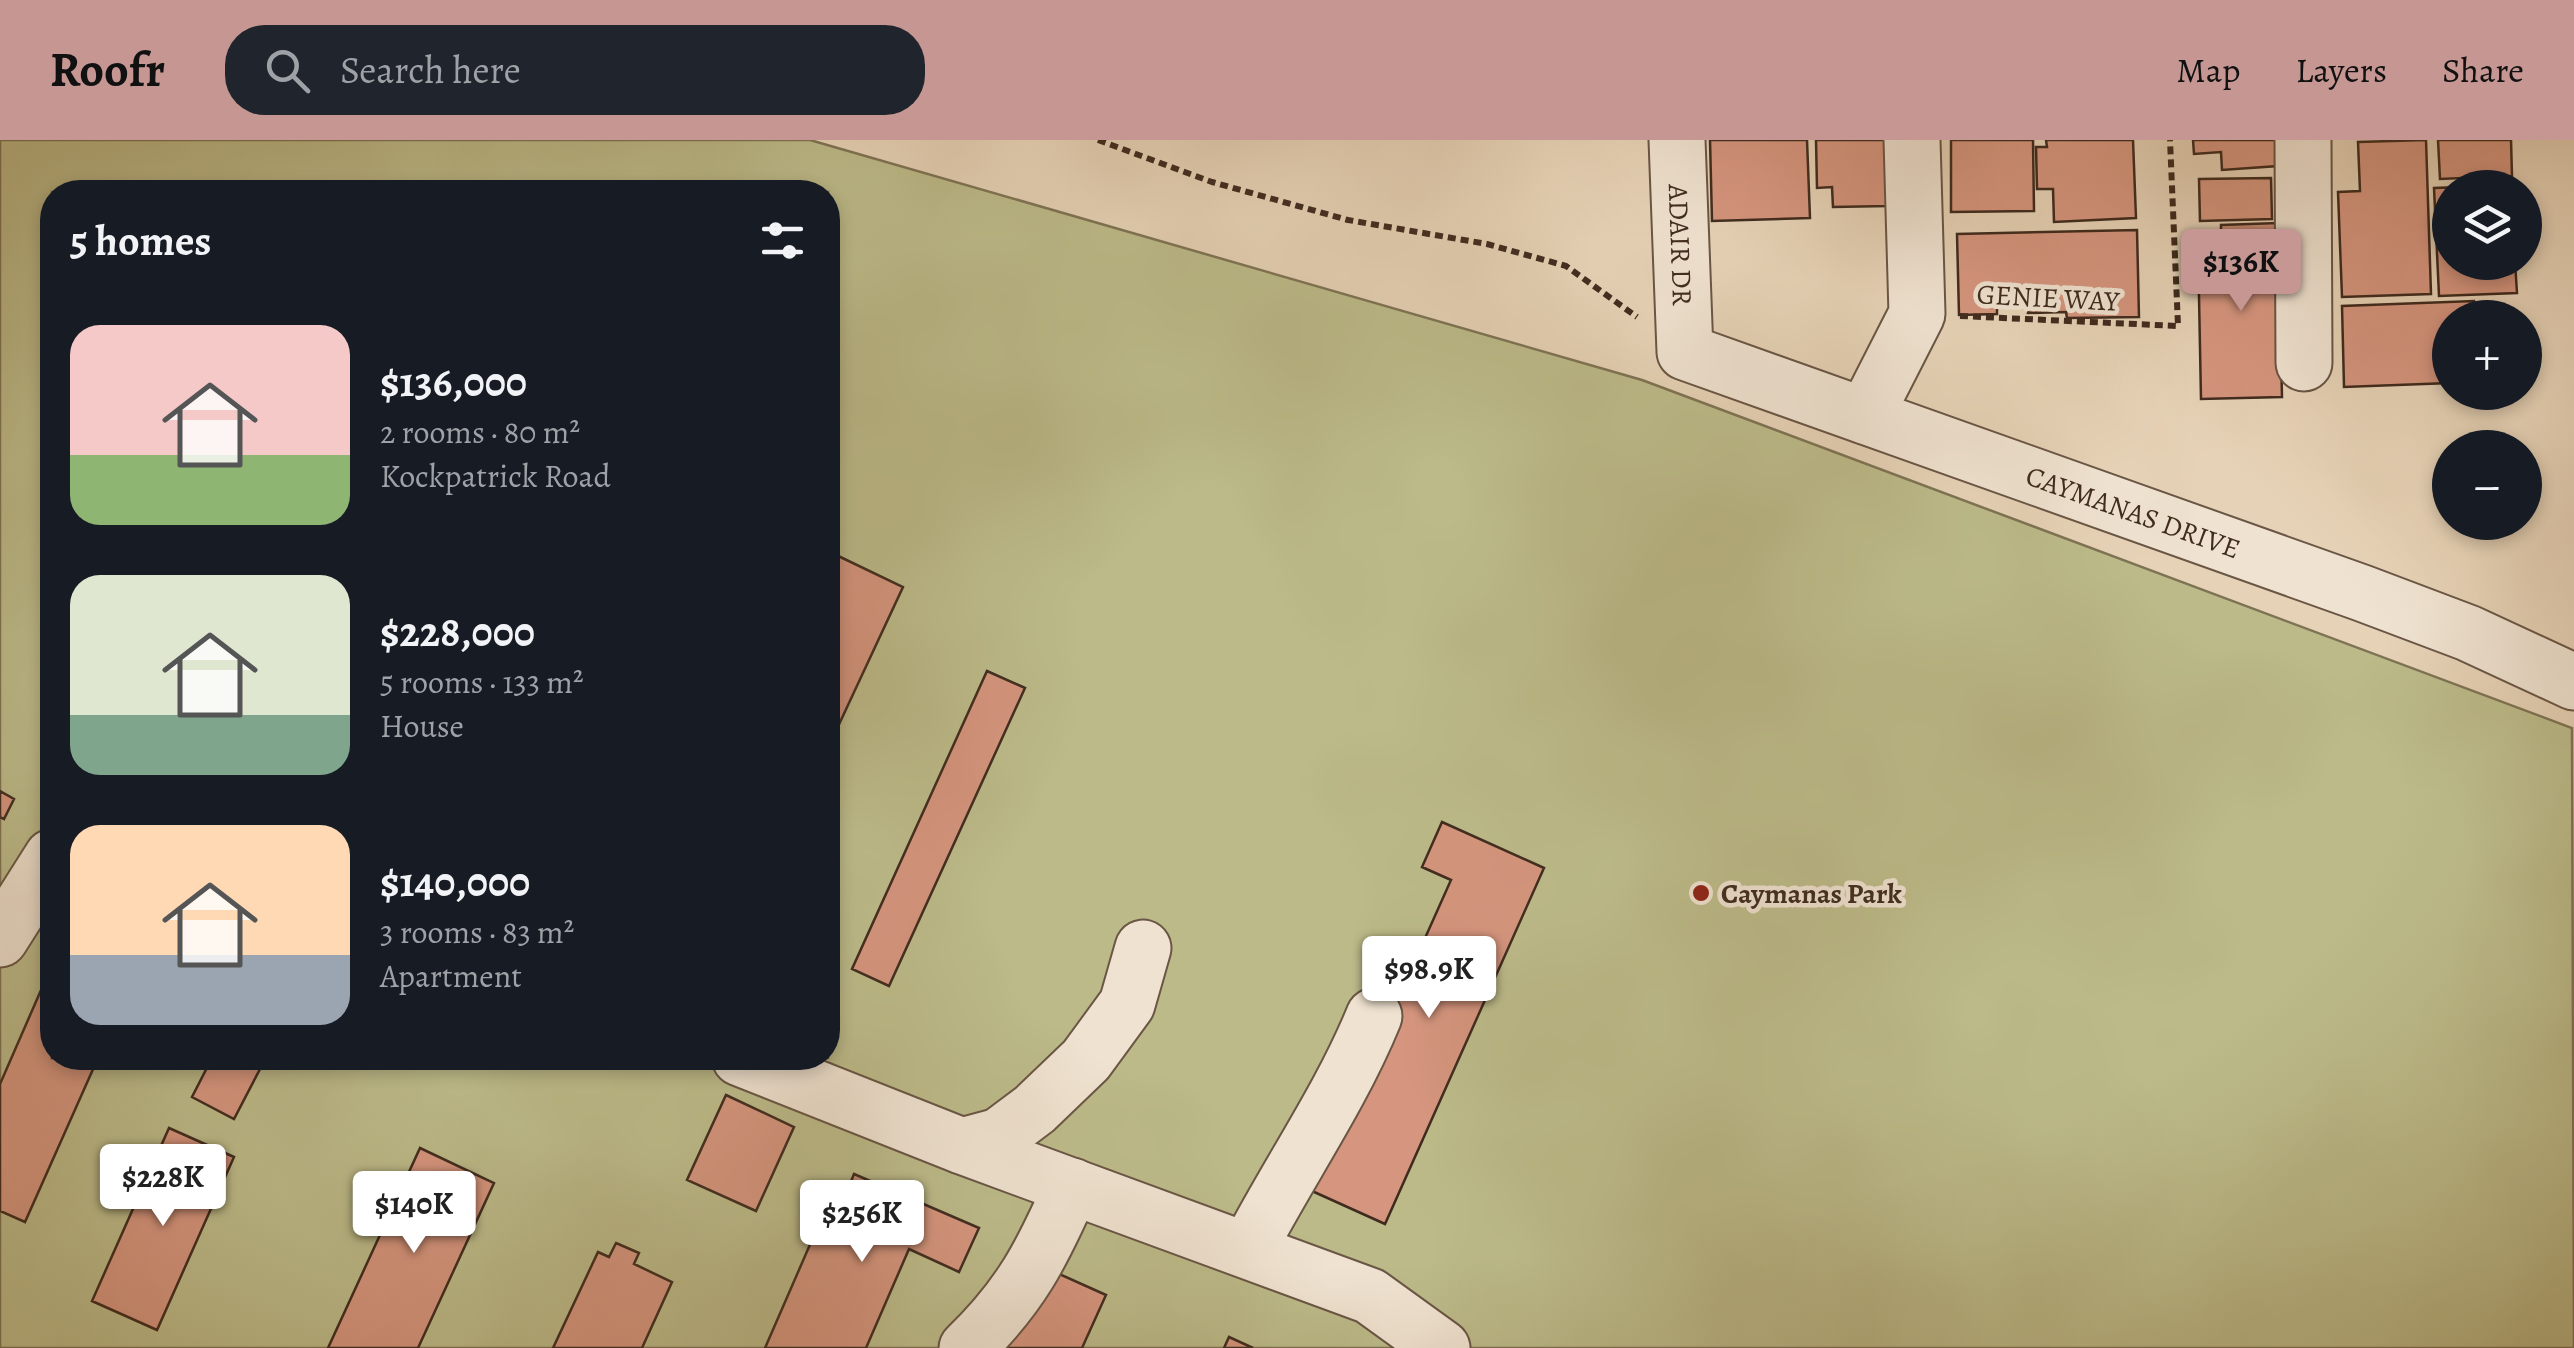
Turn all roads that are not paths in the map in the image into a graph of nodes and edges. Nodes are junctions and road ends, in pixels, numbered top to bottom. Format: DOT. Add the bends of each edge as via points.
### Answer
graph roads {
  1 [pos="1677,140"];
  2 [pos="1912,140"];
  3 [pos="2303,140"];
  4 [pos="1685,352"];
  5 [pos="2304,363"];
  6 [pos="1866,416"];
  7 [pos="2574,682"];
  8 [pos="40,877"];
  9 [pos="0,939"];
  10 [pos="1142,948"];
  11 [pos="1374,1016"];
  12 [pos="770,1070"];
  13 [pos="962,1146"];
  14 [pos="1072,1186"];
  15 [pos="1248,1250"];
  16 [pos="967,1348"];
  17 [pos="1442,1348"];
  1 -- 4 [label="street, ADAIR DR"];
  2 -- 6 [label="street" via="1917,314"];
  3 -- 5 [label="street"];
  4 -- 6 [label="street, CAYMANAS DRIVE"];
  6 -- 7 [label="street, CAYMANAS DRIVE" via="2362,592"];
  8 -- 9 [label="street"];
  10 -- 13 [label="street" via="1126,1004 1086,1060 999,1136"];
  11 -- 15 [label="street" via="1322,1124"];
  12 -- 13 [label="street"];
  13 -- 14 [label="street"];
  14 -- 15 [label="street"];
  14 -- 16 [label="street" via="1043,1253 1006,1310"];
  15 -- 17 [label="street" via="1370,1296"];
}
